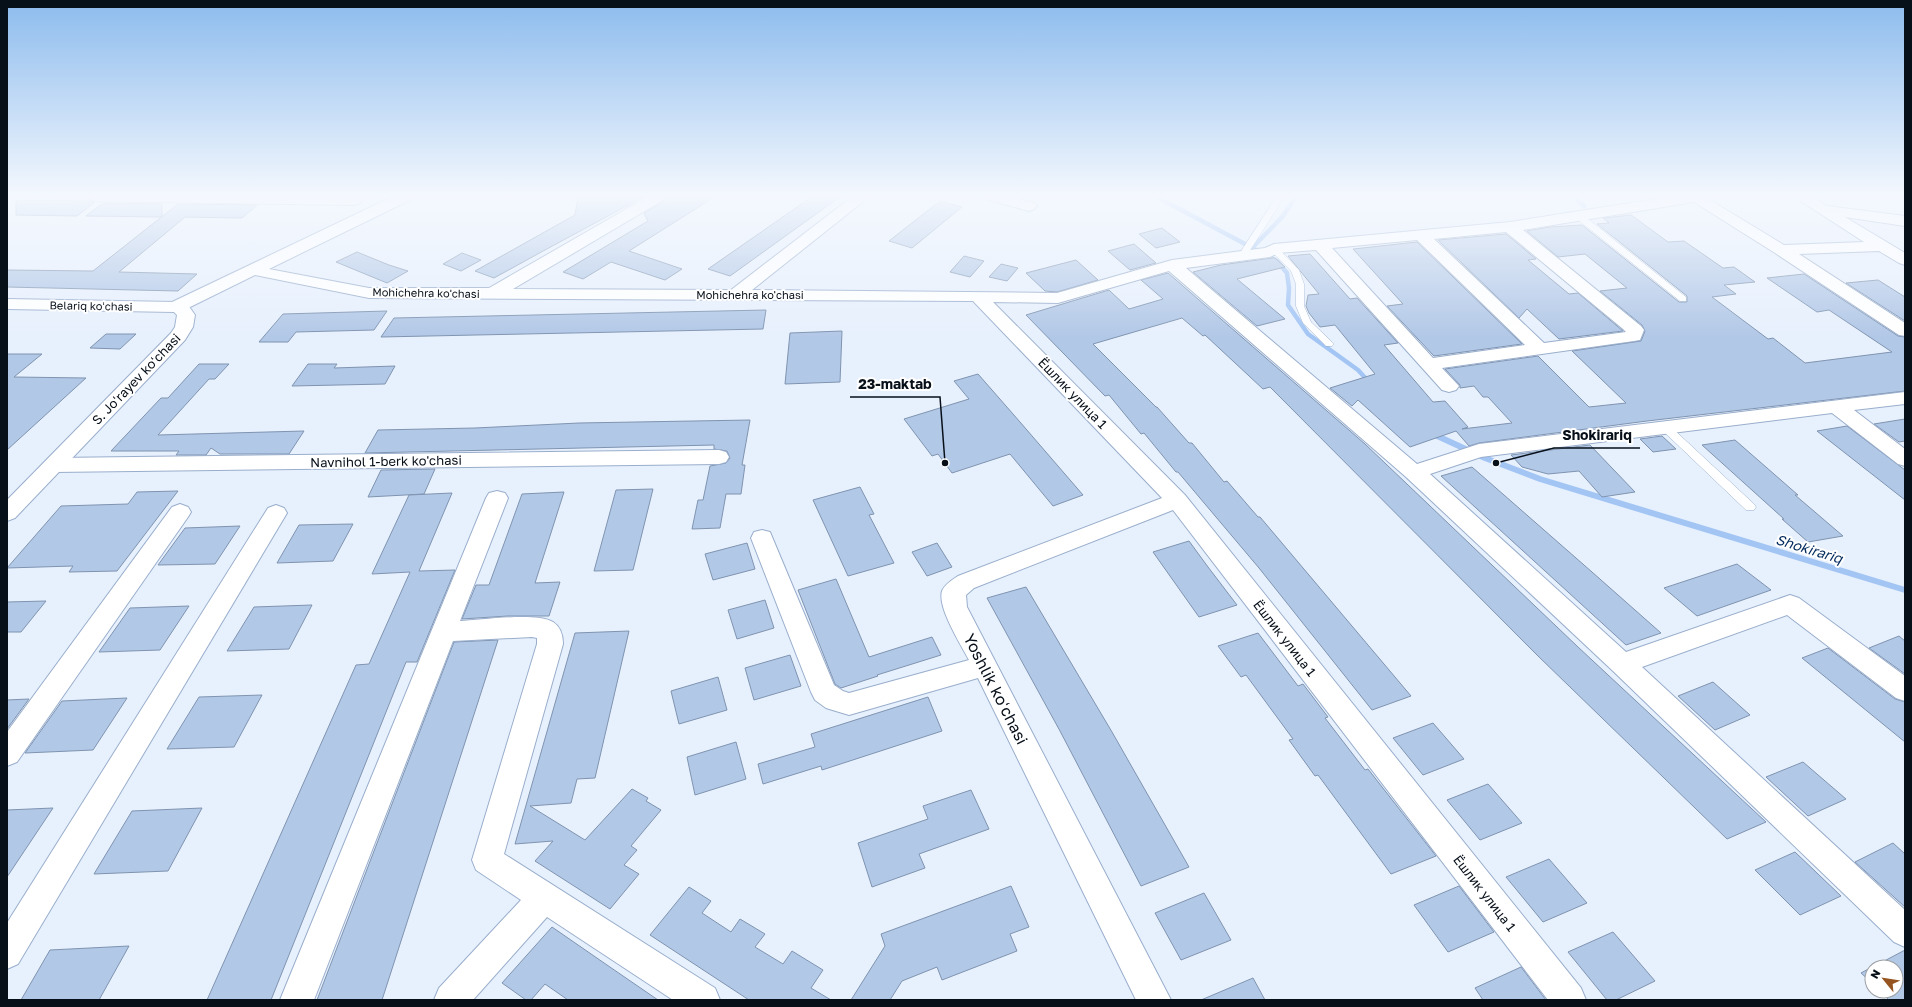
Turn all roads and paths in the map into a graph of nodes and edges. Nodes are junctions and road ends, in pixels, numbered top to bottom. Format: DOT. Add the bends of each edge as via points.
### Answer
graph roads {
  1 [pos="310,243"];
  2 [pos="579,243"];
  3 [pos="802,243"];
  4 [pos="1250,243"];
  5 [pos="1340,243"];
  6 [pos="1429,243"];
  7 [pos="1529,243"];
  8 [pos="1613,243"];
  9 [pos="1771,243"];
  10 [pos="1877,243"];
  11 [pos="1320,245"];
  12 [pos="1882,246"];
  13 [pos="1272,250"];
  14 [pos="1781,250"];
  15 [pos="1242,255"];
  16 [pos="1905,260"];
  17 [pos="1172,265"];
  18 [pos="254,270"];
  19 [pos="492,294"];
  20 [pos="736,294"];
  21 [pos="978,296"];
  22 [pos="1058,298"];
  23 [pos="1683,299"];
  24 [pos="7,304"];
  25 [pos="176,307"];
  26 [pos="997,316"];
  27 [pos="1905,331"];
  28 [pos="1329,344"];
  29 [pos="1540,349"];
  30 [pos="1428,364"];
  31 [pos="1448,386"];
  32 [pos="1905,398"];
  33 [pos="1835,406"];
  34 [pos="1666,428"];
  35 [pos="718,457"];
  36 [pos="1905,460"];
  37 [pos="54,465"];
  38 [pos="1414,472"];
  39 [pos="497,498"];
  40 [pos="1177,500"];
  41 [pos="1750,507"];
  42 [pos="180,512"];
  43 [pos="7,513"];
  44 [pos="276,513"];
  45 [pos="762,538"];
  46 [pos="444,632"];
  47 [pos="1622,664"];
  48 [pos="985,666"];
  49 [pos="1905,690"];
  50 [pos="7,754"];
  51 [pos="544,897"];
  52 [pos="1905,931"];
  53 [pos="7,953"];
  54 [pos="297,1000"];
  55 [pos="451,1000"];
  56 [pos="704,1000"];
  57 [pos="1154,1000"];
  58 [pos="1569,1000"];
  1 -- 18 [label="street"];
  2 -- 19 [label="street"];
  3 -- 20 [label="street"];
  4 -- 15 [label="lane"];
  5 -- 11 [label="street, Mohichehra ko'chasi"];
  6 -- 29 [label="street"];
  7 -- 29 [label="street" via="1635,330 1634,336 1628,338"];
  8 -- 23 [label="lane"];
  9 -- 14 [label="street"];
  10 -- 12 [label="street"];
  11 -- 13 [label="street, Mohichehra ko'chasi"];
  11 -- 30 [label="street"];
  12 -- 14 [label="street"];
  12 -- 16 [label="street"];
  13 -- 15 [label="street, Mohichehra ko'chasi"];
  13 -- 28 [label="lane" via="1295,270 1300,284 1300,306 1307,324"];
  14 -- 27 [label="street"];
  15 -- 17 [label="street, Mohichehra ko'chasi"];
  17 -- 22 [label="street, Mohichehra ko'chasi"];
  17 -- 38 [label="street"];
  18 -- 19 [label="street, Mohichehra ko'chasi" via="369,293"];
  18 -- 25 [label="street"];
  19 -- 20 [label="street, Mohichehra ko'chasi"];
  20 -- 21 [label="street, Mohichehra ko'chasi"];
  21 -- 22 [label="street, Mohichehra ko'chasi"];
  21 -- 26 [label="street, Ёшлик улица 1"];
  22 -- 26 [label="street"];
  24 -- 25 [label="street, Belariq koʻchasi"];
  25 -- 37 [label="street, S. Joʻrayev koʻchasi" via="182,309 186,315 179,336"];
  26 -- 40 [label="street, Ёшлик улица 1"];
  29 -- 30 [label="street"];
  30 -- 31 [label="street"];
  32 -- 33 [label="street"];
  33 -- 34 [label="street"];
  33 -- 36 [label="street"];
  34 -- 38 [label="street" via="1479,451"];
  34 -- 41 [label="lane"];
  35 -- 37 [label="street, Navnihol 1-berk ko'chasi"];
  37 -- 43 [label="street, S. Joʻrayev koʻchasi"];
  38 -- 47 [label="street"];
  39 -- 46 [label="street"];
  40 -- 48 [label="street, Yoshlik koʻchasi" via="966,582 954,592 955,607"];
  40 -- 58 [label="street, Ёшлик улица 1"];
  42 -- 50 [label="street"];
  44 -- 53 [label="street"];
  45 -- 48 [label="street" via="824,692 835,700 849,704"];
  46 -- 51 [label="street" via="532,627 544,629 550,635 550,644 487,860"];
  46 -- 54 [label="street"];
  47 -- 49 [label="street" via="1790,604"];
  47 -- 52 [label="street"];
  48 -- 57 [label="street, Yoshlik koʻchasi"];
  51 -- 55 [label="street"];
  51 -- 56 [label="street"];
}
